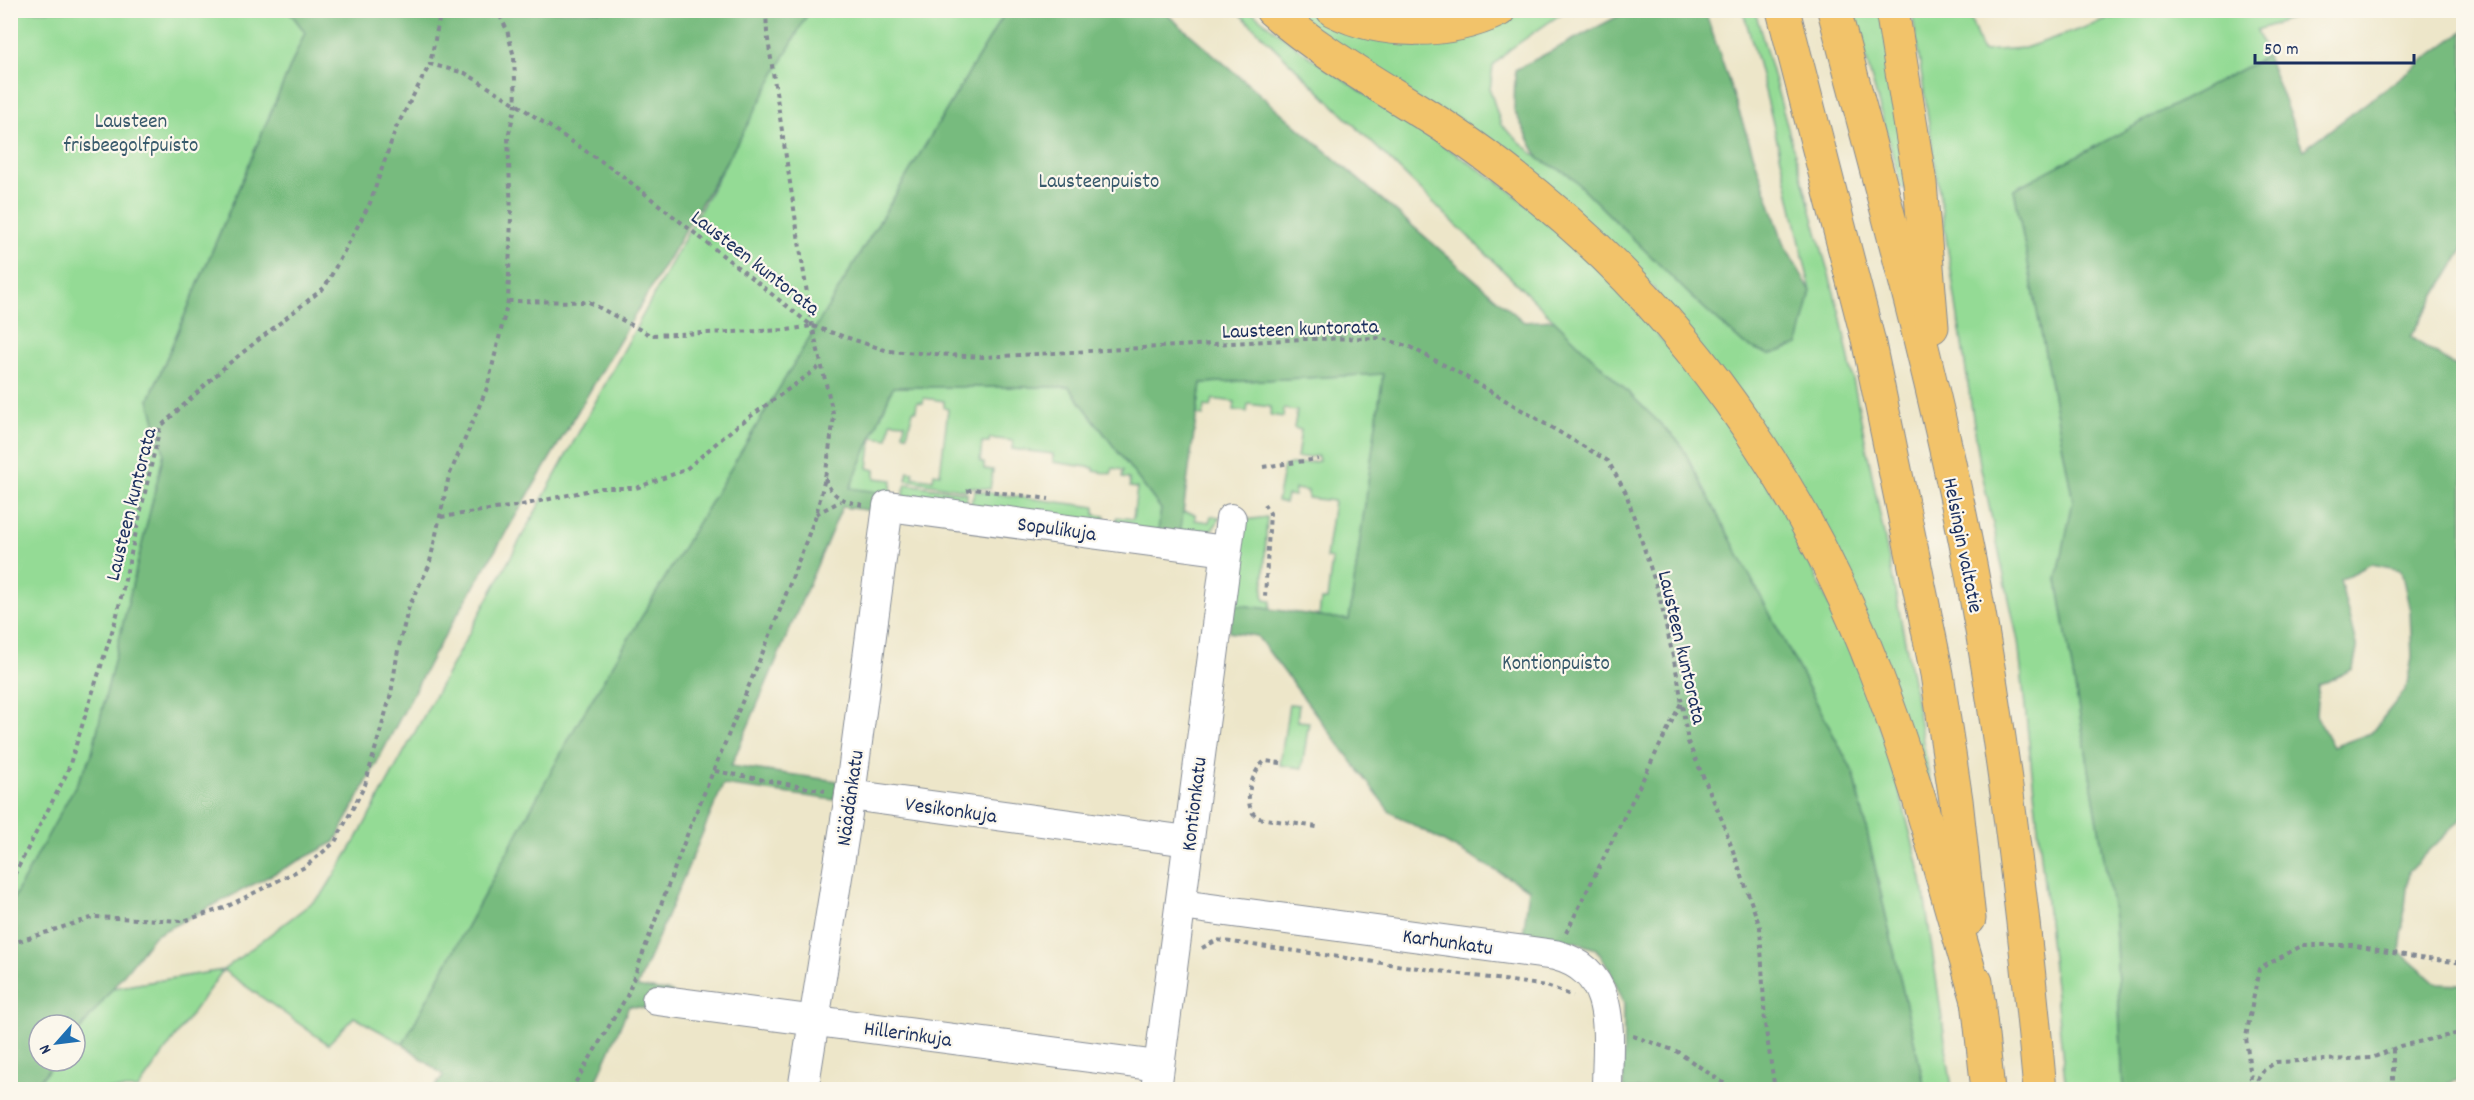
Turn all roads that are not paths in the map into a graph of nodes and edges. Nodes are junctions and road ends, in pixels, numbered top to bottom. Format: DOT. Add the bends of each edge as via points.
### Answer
graph roads {
  1 [pos="1272,10"];
  2 [pos="1333,10"];
  3 [pos="1499,10"];
  4 [pos="1783,10"];
  5 [pos="1834,10"];
  6 [pos="1892,10"];
  7 [pos="1940,428"];
  8 [pos="887,507"];
  9 [pos="1231,519"];
  10 [pos="1226,551"];
  11 [pos="850,795"];
  12 [pos="1188,841"];
  13 [pos="1181,905"];
  14 [pos="657,1000"];
  15 [pos="1979,1004"];
  16 [pos="816,1021"];
  17 [pos="1157,1078"];
  18 [pos="803,1089"];
  19 [pos="1607,1089"];
  20 [pos="1988,1089"];
  21 [pos="2040,1089"];
  1 -- 15 [label="highway" via="1325,51 1449,130 1564,219 1629,279 1705,368 1793,501 1834,577 1874,668 1899,736"];
  2 -- 3 [label="highway" via="1364,22 1406,28 1473,21"];
  4 -- 15 [label="highway" via="1868,339 1937,674"];
  5 -- 7 [label="highway, Helsingin valtatie"];
  6 -- 7 [label="highway" via="1920,183"];
  7 -- 21 [label="highway, Helsingin valtatie" via="1975,590 1999,742 2027,946"];
  8 -- 10 [label="street, Sopulikuja"];
  8 -- 11 [label="street, Näädänkatu"];
  9 -- 10 [label="street, Kontionkatu"];
  10 -- 12 [label="street, Kontionkatu"];
  11 -- 12 [label="street, Vesikonkuja"];
  11 -- 16 [label="street, Näädänkatu"];
  12 -- 13 [label="street, Kontionkatu"];
  13 -- 17 [label="street, Kontionkatu"];
  13 -- 19 [label="street, Karhunkatu" via="1574,960 1589,971 1605,1006"];
  14 -- 16 [label="street, Hillerinkuja"];
  15 -- 20 [label="highway"];
  16 -- 17 [label="street, Hillerinkuja"];
  16 -- 18 [label="street, Näädänkatu"];
}
